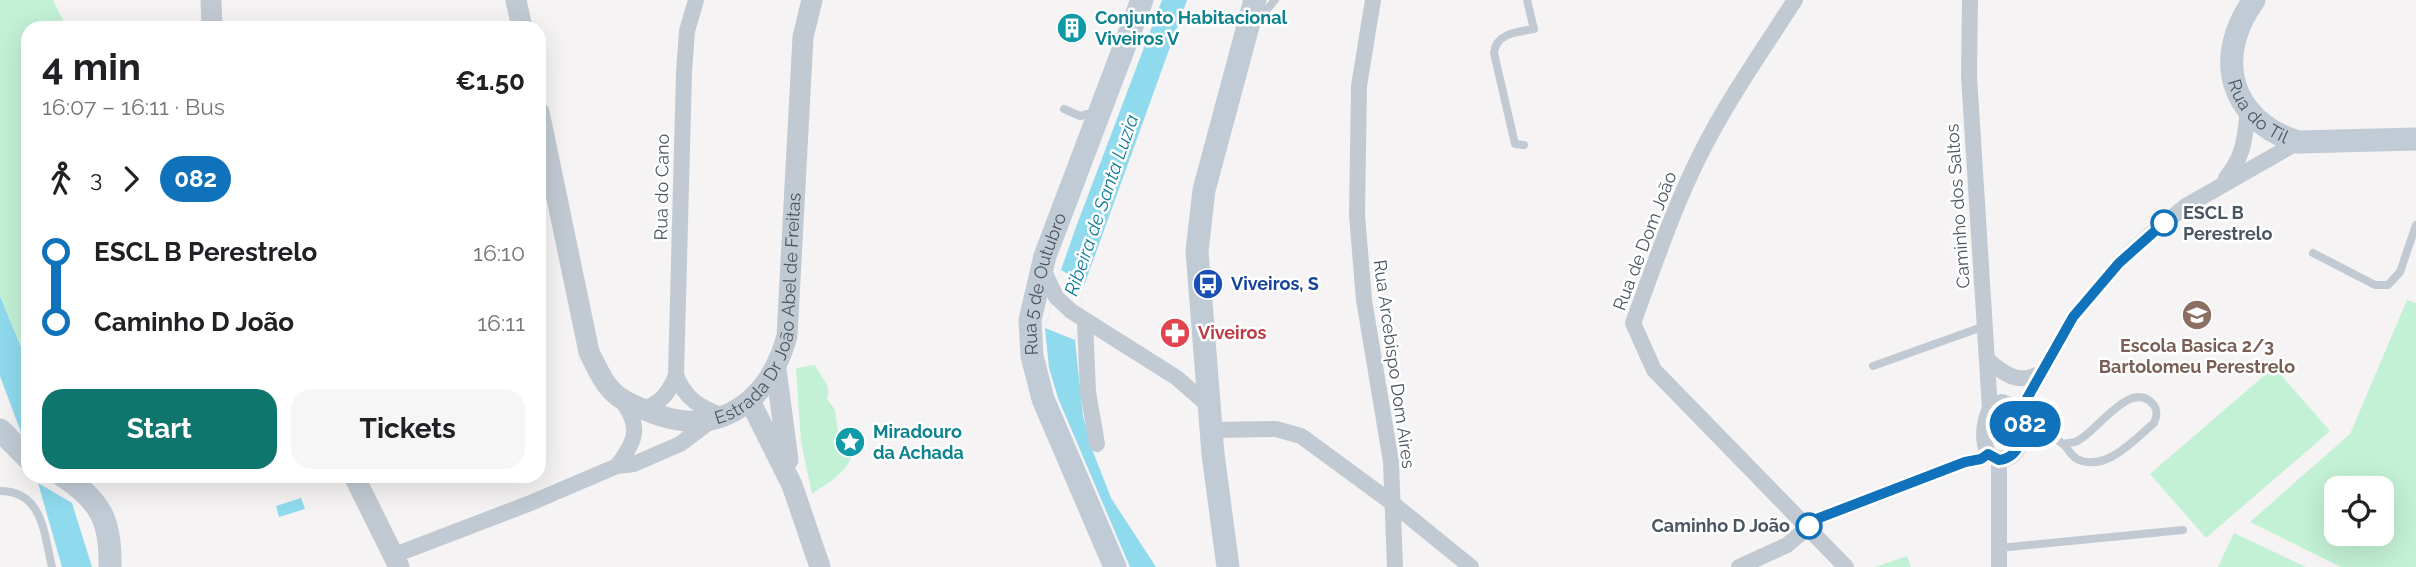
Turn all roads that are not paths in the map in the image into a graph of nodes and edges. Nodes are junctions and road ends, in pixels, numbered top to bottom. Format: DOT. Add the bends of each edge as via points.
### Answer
graph roads {
  1 [pos="211,0"];
  2 [pos="516,0"];
  3 [pos="696,0"];
  4 [pos="812,0"];
  5 [pos="1142,0"];
  6 [pos="1373,0"];
  7 [pos="1527,0"];
  8 [pos="1795,0"];
  9 [pos="1970,0"];
  10 [pos="2254,0"];
  11 [pos="1266,4"];
  12 [pos="212,21"];
  13 [pos="520,21"];
  14 [pos="1064,109"];
  15 [pos="2248,110"];
  16 [pos="1088,114"];
  17 [pos="2416,139"];
  18 [pos="2298,142"];
  19 [pos="1524,145"];
  20 [pos="546,146"];
  21 [pos="2220,185"];
  22 [pos="2416,225"];
  23 [pos="2313,253"];
  24 [pos="1042,267"];
  25 [pos="1085,321"];
  26 [pos="1985,326"];
  27 [pos="1205,357"];
  28 [pos="1988,360"];
  29 [pos="1873,366"];
  30 [pos="776,369"];
  31 [pos="2041,373"];
  32 [pos="676,375"];
  33 [pos="1179,379"];
  34 [pos="618,397"];
  35 [pos="750,401"];
  36 [pos="1209,406"];
  37 [pos="643,409"];
  38 [pos="1990,409"];
  39 [pos="2021,409"];
  40 [pos="718,418"];
  41 [pos="2025,428"];
  42 [pos="0,430"];
  43 [pos="1212,430"];
  44 [pos="1097,444"];
  45 [pos="2063,444"];
  46 [pos="21,452"];
  47 [pos="1994,457"];
  48 [pos="0,458"];
  49 [pos="21,459"];
  50 [pos="617,466"];
  51 [pos="72,483"];
  52 [pos="357,483"];
  53 [pos="792,485"];
  54 [pos="0,491"];
  55 [pos="1391,502"];
  56 [pos="1806,528"];
  57 [pos="2183,530"];
  58 [pos="1999,548"];
  59 [pos="395,561"];
  60 [pos="52,567"];
  61 [pos="110,567"];
  62 [pos="820,567"];
  63 [pos="1115,567"];
  64 [pos="1227,567"];
  65 [pos="1395,567"];
  66 [pos="1471,567"];
  67 [pos="1739,567"];
  68 [pos="1846,567"];
  69 [pos="1999,567"];
  1 -- 12 [label="street"];
  2 -- 13 [label="street"];
  3 -- 32 [label="street, Rua do Cano" via="687,31 684,72"];
  4 -- 30 [label="street, Estrada Dr João Abel de Freitas" via="803,37 787,336"];
  5 -- 24 [label="main road, Rua 5 de Outubro"];
  6 -- 55 [label="street, Rua Arcebispo Dom Aires" via="1359,86 1357,215 1364,300 1391,462"];
  7 -- 19 [label="lane" via="1534,29 1501,38 1494,45 1516,144"];
  8 -- 56 [label="street, Rua de Dom João" via="1700,156 1671,218 1633,323 1654,370"];
  9 -- 26 [label="street, Caminho dos Saltos" via="1969,76"];
  10 -- 15 [label="main road, Rua do Til" via="2242,17 2230,52 2239,97"];
  11 -- 27 [label="main road" via="1204,190 1197,251"];
  14 -- 16 [label="lane" via="1080,116"];
  15 -- 18 [label="main road, Rua do Til" via="2280,136"];
  15 -- 21 [label="street" via="2238,164"];
  17 -- 18 [label="main road, Rua do Til"];
  18 -- 21 [label="street"];
  20 -- 34 [label="street, Estrada Dr João Abel de Freitas" via="589,352"];
  21 -- 31 [label="street" via="2186,206 2119,263 2073,317"];
  22 -- 23 [label="lane" via="2400,272 2388,285 2375,285"];
  24 -- 25 [label="street" via="1056,297"];
  24 -- 63 [label="main road, Rua 5 de Outubro" via="1030,320 1035,367 1043,399"];
  25 -- 33 [label="street"];
  25 -- 44 [label="street" via="1088,392"];
  26 -- 28 [label="street, Caminho dos Saltos"];
  26 -- 29 [label="lane"];
  27 -- 33 [label="street" via="1197,369"];
  27 -- 36 [label="main road"];
  28 -- 31 [label="street" via="2015,379"];
  28 -- 38 [label="street, Caminho dos Saltos"];
  30 -- 35 [label="street, Estrada Dr João Abel de Freitas"];
  30 -- 53 [label="street"];
  31 -- 39 [label="street"];
  32 -- 37 [label="street" via="665,397"];
  32 -- 40 [label="street" via="682,389"];
  33 -- 36 [label="street"];
  34 -- 37 [label="street, Estrada Dr João Abel de Freitas"];
  34 -- 50 [label="street" via="633,415 635,427 628,452"];
  35 -- 40 [label="street, Estrada Dr João Abel de Freitas"];
  35 -- 53 [label="street"];
  36 -- 43 [label="main road"];
  37 -- 40 [label="street, Estrada Dr João Abel de Freitas" via="676,421"];
  38 -- 39 [label="street" via="2002,402"];
  38 -- 47 [label="street" via="1984,432"];
  39 -- 41 [label="street" via="2027,418"];
  40 -- 50 [label="street" via="680,444 634,464"];
  41 -- 45 [label="lane"];
  41 -- 47 [label="street" via="2012,456"];
  42 -- 46 [label="main road"];
  43 -- 55 [label="street" via="1290,431"];
  43 -- 64 [label="main road"];
  45 -- 45 [label="lane" via="2073,457 2086,463 2117,454 2154,423 2156,409 2140,397 2131,399 2079,441"];
  47 -- 56 [label="street" via="1965,462 1819,518"];
  47 -- 58 [label="street" via="1999,484"];
  48 -- 49 [label="main road"];
  50 -- 59 [label="street"];
  51 -- 61 [label="main road" via="103,515"];
  52 -- 59 [label="street"];
  53 -- 62 [label="street"];
  54 -- 60 [label="lane" via="18,493 38,511"];
  55 -- 65 [label="street, Rua Arcebispo Dom Aires"];
  55 -- 66 [label="street"];
  56 -- 67 [label="street" via="1787,545"];
  56 -- 68 [label="street, Rua de Dom João"];
  57 -- 58 [label="lane"];
  58 -- 69 [label="street"];
}
